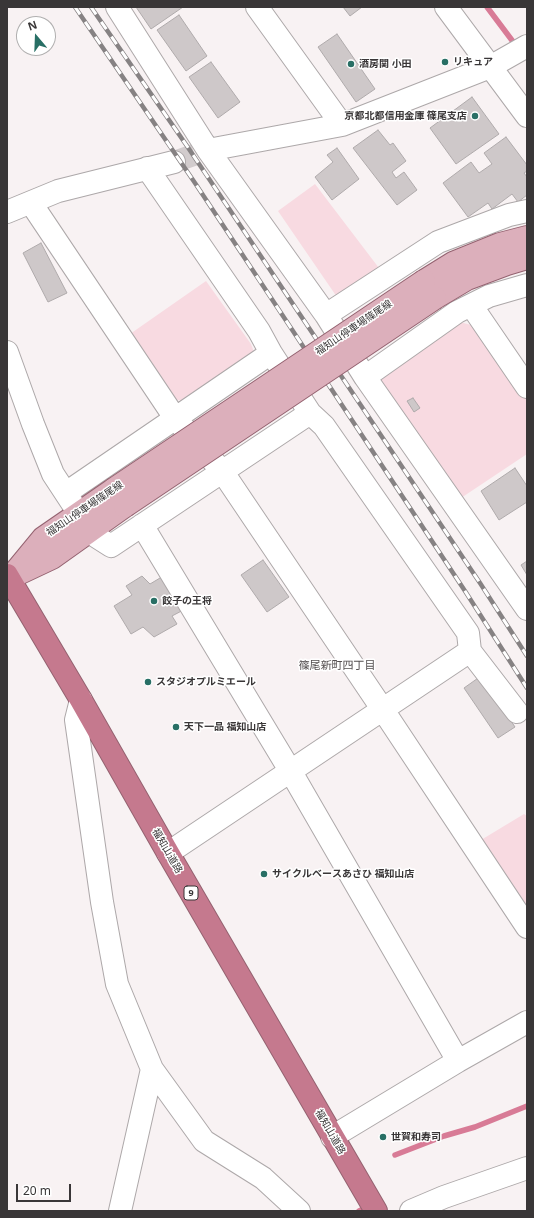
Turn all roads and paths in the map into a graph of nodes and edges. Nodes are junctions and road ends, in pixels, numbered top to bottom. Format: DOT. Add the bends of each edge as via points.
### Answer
graph roads {
  1 [pos="117,7"];
  2 [pos="257,7"];
  3 [pos="446,7"];
  4 [pos="527,46"];
  5 [pos="490,67"];
  6 [pos="527,116"];
  7 [pos="342,125"];
  8 [pos="208,150"];
  9 [pos="174,162"];
  10 [pos="147,168"];
  11 [pos="31,203"];
  12 [pos="527,211"];
  13 [pos="7,212"];
  14 [pos="527,237"];
  15 [pos="527,258"];
  16 [pos="527,285"];
  17 [pos="429,290"];
  18 [pos="471,305"];
  19 [pos="326,316"];
  20 [pos="7,352"];
  21 [pos="271,353"];
  22 [pos="365,377"];
  23 [pos="527,387"];
  24 [pos="310,413"];
  25 [pos="175,418"];
  26 [pos="222,471"];
  27 [pos="66,493"];
  28 [pos="119,498"];
  29 [pos="79,513"];
  30 [pos="142,525"];
  31 [pos="89,532"];
  32 [pos="8,576"];
  33 [pos="527,609"];
  34 [pos="470,651"];
  35 [pos="81,700"];
  36 [pos="383,710"];
  37 [pos="517,712"];
  38 [pos="291,772"];
  39 [pos="168,853"];
  40 [pos="527,927"];
  41 [pos="527,1022"];
  42 [pos="458,1061"];
  43 [pos="152,1069"];
  44 [pos="332,1137"];
  45 [pos="527,1168"];
  46 [pos="442,1206"];
  47 [pos="120,1211"];
  48 [pos="299,1211"];
  49 [pos="376,1211"];
  50 [pos="411,1211"];
  1 -- 8 [label="street"];
  2 -- 7 [label="street"];
  3 -- 5 [label="street"];
  4 -- 5 [label="street"];
  5 -- 6 [label="street"];
  5 -- 7 [label="street"];
  7 -- 8 [label="street"];
  8 -- 19 [label="street"];
  9 -- 10 [label="street"];
  10 -- 11 [label="street" via="58,191"];
  10 -- 21 [label="street" via="259,331"];
  11 -- 13 [label="street"];
  11 -- 25 [label="street"];
  12 -- 19 [label="street" via="509,215 438,242"];
  14 -- 17 [label="main road, 福知山停車場篠尾線" via="500,244 453,263"];
  15 -- 17 [label="main road, 福知山停車場篠尾線"];
  16 -- 18 [label="street" via="489,296"];
  17 -- 28 [label="main road, 福知山停車場篠尾線, bridge"];
  18 -- 22 [label="street" via="457,312"];
  18 -- 23 [label="street"];
  19 -- 22 [label="street"];
  20 -- 27 [label="street" via="50,467"];
  21 -- 24 [label="street"];
  21 -- 25 [label="street"];
  22 -- 33 [label="street"];
  24 -- 26 [label="street"];
  24 -- 34 [label="street" via="324,426 468,633"];
  25 -- 26 [label="street"];
  25 -- 27 [label="street"];
  26 -- 30 [label="street"];
  26 -- 36 [label="street"];
  27 -- 29 [label="street"];
  28 -- 29 [label="main road, 福知山停車場篠尾線"];
  28 -- 31 [label="main road, 福知山停車場篠尾線"];
  29 -- 32 [label="main road, 福知山停車場篠尾線" via="43,538"];
  30 -- 31 [label="street" via="110,546"];
  30 -- 38 [label="street"];
  31 -- 32 [label="main road, 福知山停車場篠尾線" via="52,558"];
  32 -- 35 [label="highway, 福知山道路 / 9"];
  34 -- 36 [label="street"];
  34 -- 37 [label="street"];
  35 -- 39 [label="highway, 福知山道路 / 9"];
  35 -- 43 [label="street" via="76,720 102,902 117,984"];
  36 -- 38 [label="street"];
  36 -- 40 [label="street"];
  38 -- 39 [label="street"];
  38 -- 42 [label="street"];
  39 -- 44 [label="highway, 福知山道路 / 9"];
  41 -- 42 [label="street"];
  42 -- 44 [label="street"];
  43 -- 47 [label="street"];
  43 -- 48 [label="street" via="204,1141 263,1178"];
  44 -- 49 [label="highway, 福知山道路 / 9"];
  45 -- 46 [label="street" via="444,1197"];
  46 -- 50 [label="street"];
}
